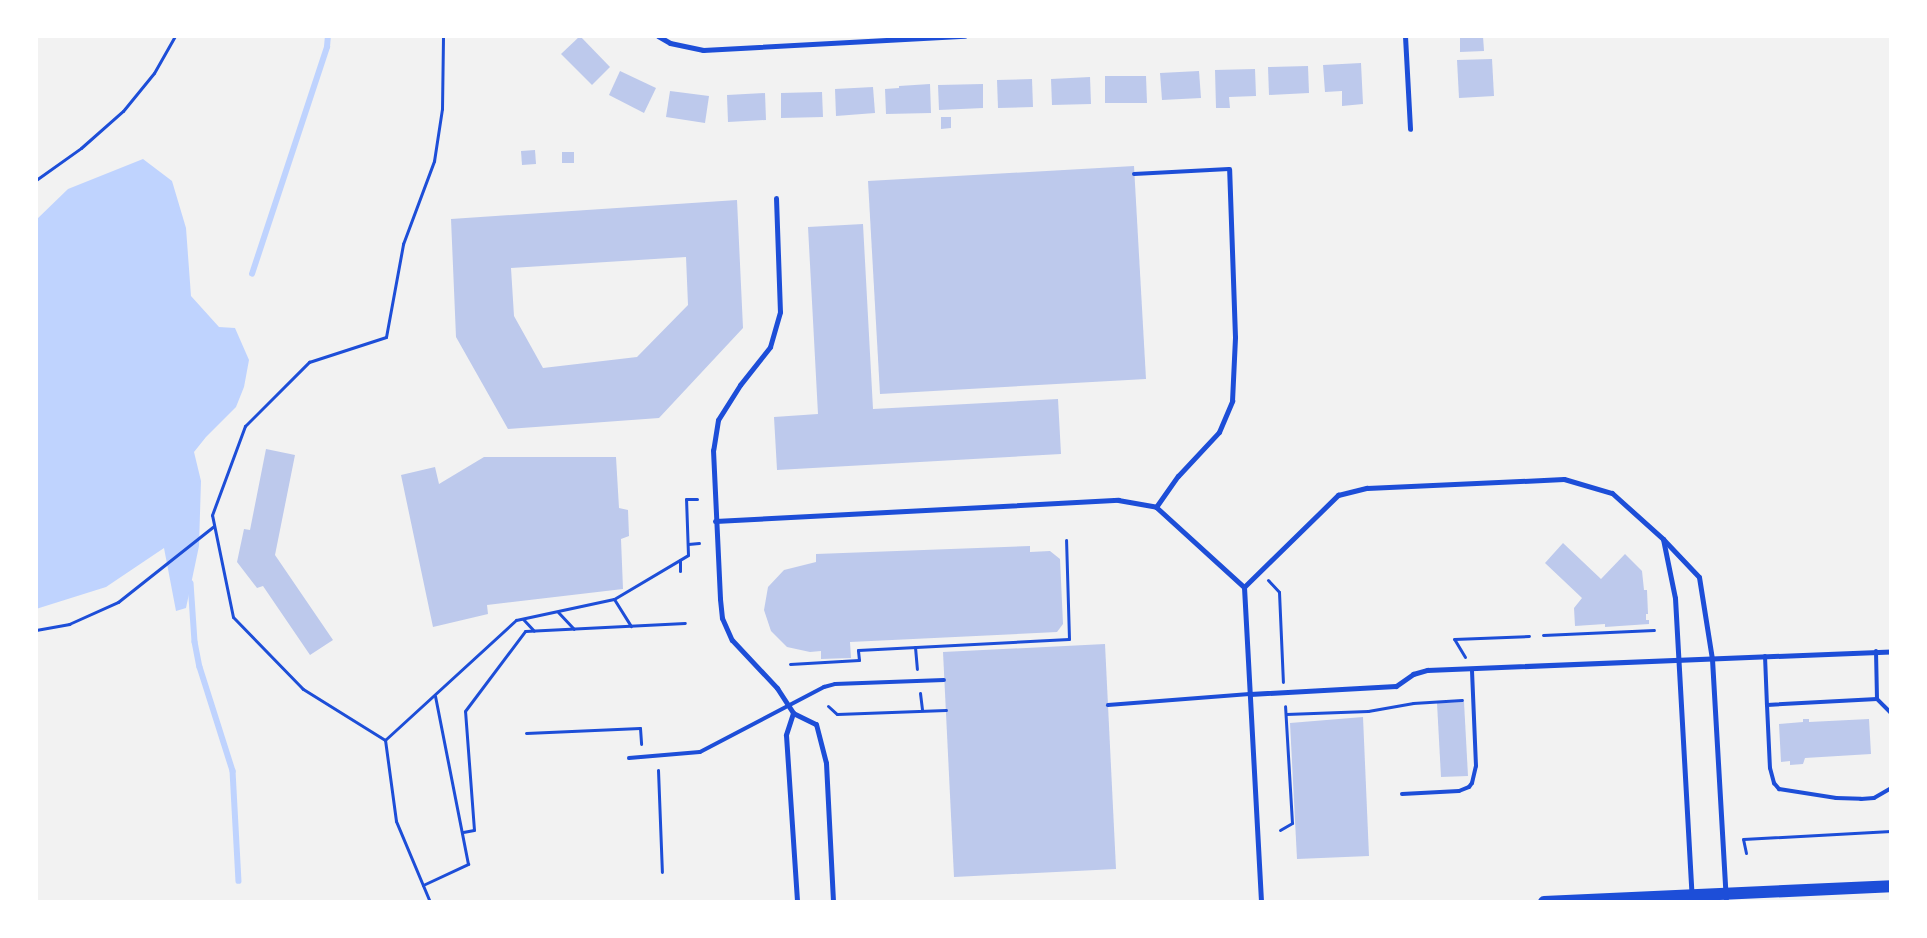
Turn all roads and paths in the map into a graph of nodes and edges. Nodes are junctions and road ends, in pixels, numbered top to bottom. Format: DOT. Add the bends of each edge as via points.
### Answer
graph roads {
  1 [pos="175,36"];
  2 [pos="443,36"];
  3 [pos="658,36"];
  4 [pos="965,36"];
  5 [pos="1405,36"];
  6 [pos="1410,129"];
  7 [pos="1229,169"];
  8 [pos="1134,174"];
  9 [pos="36,180"];
  10 [pos="776,198"];
  11 [pos="697,499"];
  12 [pos="1156,507"];
  13 [pos="715,521"];
  14 [pos="214,526"];
  15 [pos="1663,539"];
  16 [pos="1066,540"];
  17 [pos="699,543"];
  18 [pos="688,544"];
  19 [pos="680,560"];
  20 [pos="680,571"];
  21 [pos="1268,580"];
  22 [pos="1244,587"];
  23 [pos="614,599"];
  24 [pos="557,611"];
  25 [pos="523,618"];
  26 [pos="685,623"];
  27 [pos="631,626"];
  28 [pos="574,629"];
  29 [pos="36,630"];
  30 [pos="1654,630"];
  31 [pos="534,631"];
  32 [pos="1529,636"];
  33 [pos="1543,636"];
  34 [pos="915,647"];
  35 [pos="1876,651"];
  36 [pos="1891,651"];
  37 [pos="1765,656"];
  38 [pos="1465,657"];
  39 [pos="1712,659"];
  40 [pos="1680,660"];
  41 [pos="790,664"];
  42 [pos="917,669"];
  43 [pos="1472,669"];
  44 [pos="944,680"];
  45 [pos="1283,683"];
  46 [pos="1465,692"];
  47 [pos="920,693"];
  48 [pos="1250,694"];
  49 [pos="435,696"];
  50 [pos="1877,699"];
  51 [pos="1108,705"];
  52 [pos="1767,705"];
  53 [pos="789,706"];
  54 [pos="828,706"];
  55 [pos="1285,706"];
  56 [pos="922,710"];
  57 [pos="946,710"];
  58 [pos="793,713"];
  59 [pos="1286,714"];
  60 [pos="1891,714"];
  61 [pos="526,733"];
  62 [pos="385,740"];
  63 [pos="641,744"];
  64 [pos="630,758"];
  65 [pos="658,770"];
  66 [pos="1891,788"];
  67 [pos="1402,794"];
  68 [pos="1280,830"];
  69 [pos="1891,831"];
  70 [pos="463,832"];
  71 [pos="1746,853"];
  72 [pos="662,872"];
  73 [pos="423,885"];
  74 [pos="1891,886"];
  75 [pos="1726,898"];
  76 [pos="1692,899"];
  77 [pos="430,902"];
  78 [pos="797,902"];
  79 [pos="833,902"];
  80 [pos="1261,902"];
  81 [pos="1544,902"];
  1 -- 9 [label="path" via="154,73 123,111"];
  2 -- 14 [label="path" via="442,109 434,161 403,244 386,337 309,362 245,426 212,515"];
  3 -- 4 [label="street" via="670,43 703,50"];
  5 -- 6 [label="street"];
  7 -- 8 [label="lane"];
  7 -- 12 [label="street" via="1235,337 1232,401 1219,432 1178,476"];
  10 -- 13 [label="street" via="780,312 770,347 718,420 713,450"];
  11 -- 18 [label="path" via="686,500"];
  12 -- 13 [label="street" via="1118,500"];
  12 -- 22 [label="street"];
  13 -- 53 [label="street" via="720,599 727,630"];
  14 -- 29 [label="path" via="118,602 68,624"];
  14 -- 62 [label="path" via="233,617 303,688"];
  15 -- 22 [label="street" via="1612,493 1564,479 1367,488 1338,495"];
  15 -- 39 [label="street" via="1699,577"];
  15 -- 40 [label="street" via="1675,598"];
  16 -- 34 [label="path" via="1069,639"];
  17 -- 18 [label="path"];
  18 -- 19 [label="path" via="688,555"];
  19 -- 20 [label="path"];
  19 -- 23 [label="path"];
  21 -- 45 [label="path" via="1279,592"];
  22 -- 48 [label="street"];
  23 -- 24 [label="path"];
  23 -- 27 [label="path"];
  24 -- 25 [label="path"];
  24 -- 28 [label="path"];
  25 -- 31 [label="path"];
  25 -- 49 [label="path" via="516,620"];
  26 -- 27 [label="path"];
  27 -- 28 [label="path"];
  28 -- 31 [label="path"];
  30 -- 33 [label="path"];
  31 -- 70 [label="path" via="525,632 465,711 474,830"];
  32 -- 38 [label="path" via="1454,639"];
  34 -- 41 [label="path" via="858,650 859,660"];
  34 -- 42 [label="path"];
  35 -- 36 [label="street"];
  35 -- 37 [label="street"];
  35 -- 50 [label="lane"];
  37 -- 39 [label="street"];
  37 -- 52 [label="lane"];
  39 -- 40 [label="street"];
  39 -- 75 [label="street"];
  40 -- 43 [label="street"];
  40 -- 76 [label="street"];
  43 -- 48 [label="street" via="1420,671 1396,686"];
  43 -- 67 [label="lane" via="1476,766 1472,783 1459,791"];
  44 -- 53 [label="lane" via="841,683 824,687"];
  46 -- 59 [label="path" via="1466,700 1413,703 1368,711"];
  47 -- 56 [label="path"];
  48 -- 51 [label="lane"];
  48 -- 80 [label="street"];
  49 -- 62 [label="path"];
  49 -- 70 [label="path"];
  50 -- 52 [label="lane"];
  50 -- 60 [label="lane"];
  52 -- 66 [label="lane" via="1770,768 1778,789 1861,799 1874,798"];
  53 -- 58 [label="street"];
  53 -- 64 [label="lane" via="700,752"];
  54 -- 56 [label="path" via="837,714"];
  55 -- 59 [label="path"];
  56 -- 57 [label="path"];
  58 -- 78 [label="street" via="786,735"];
  58 -- 79 [label="street" via="816,724 826,763"];
  59 -- 68 [label="path" via="1292,823"];
  61 -- 63 [label="path" via="640,728"];
  62 -- 73 [label="path" via="396,821"];
  65 -- 72 [label="path"];
  69 -- 71 [label="path" via="1743,839"];
  70 -- 73 [label="path" via="468,864"];
  73 -- 77 [label="path"];
  74 -- 75 [label="main road"];
  75 -- 76 [label="main road"];
  76 -- 81 [label="main road"];
}
